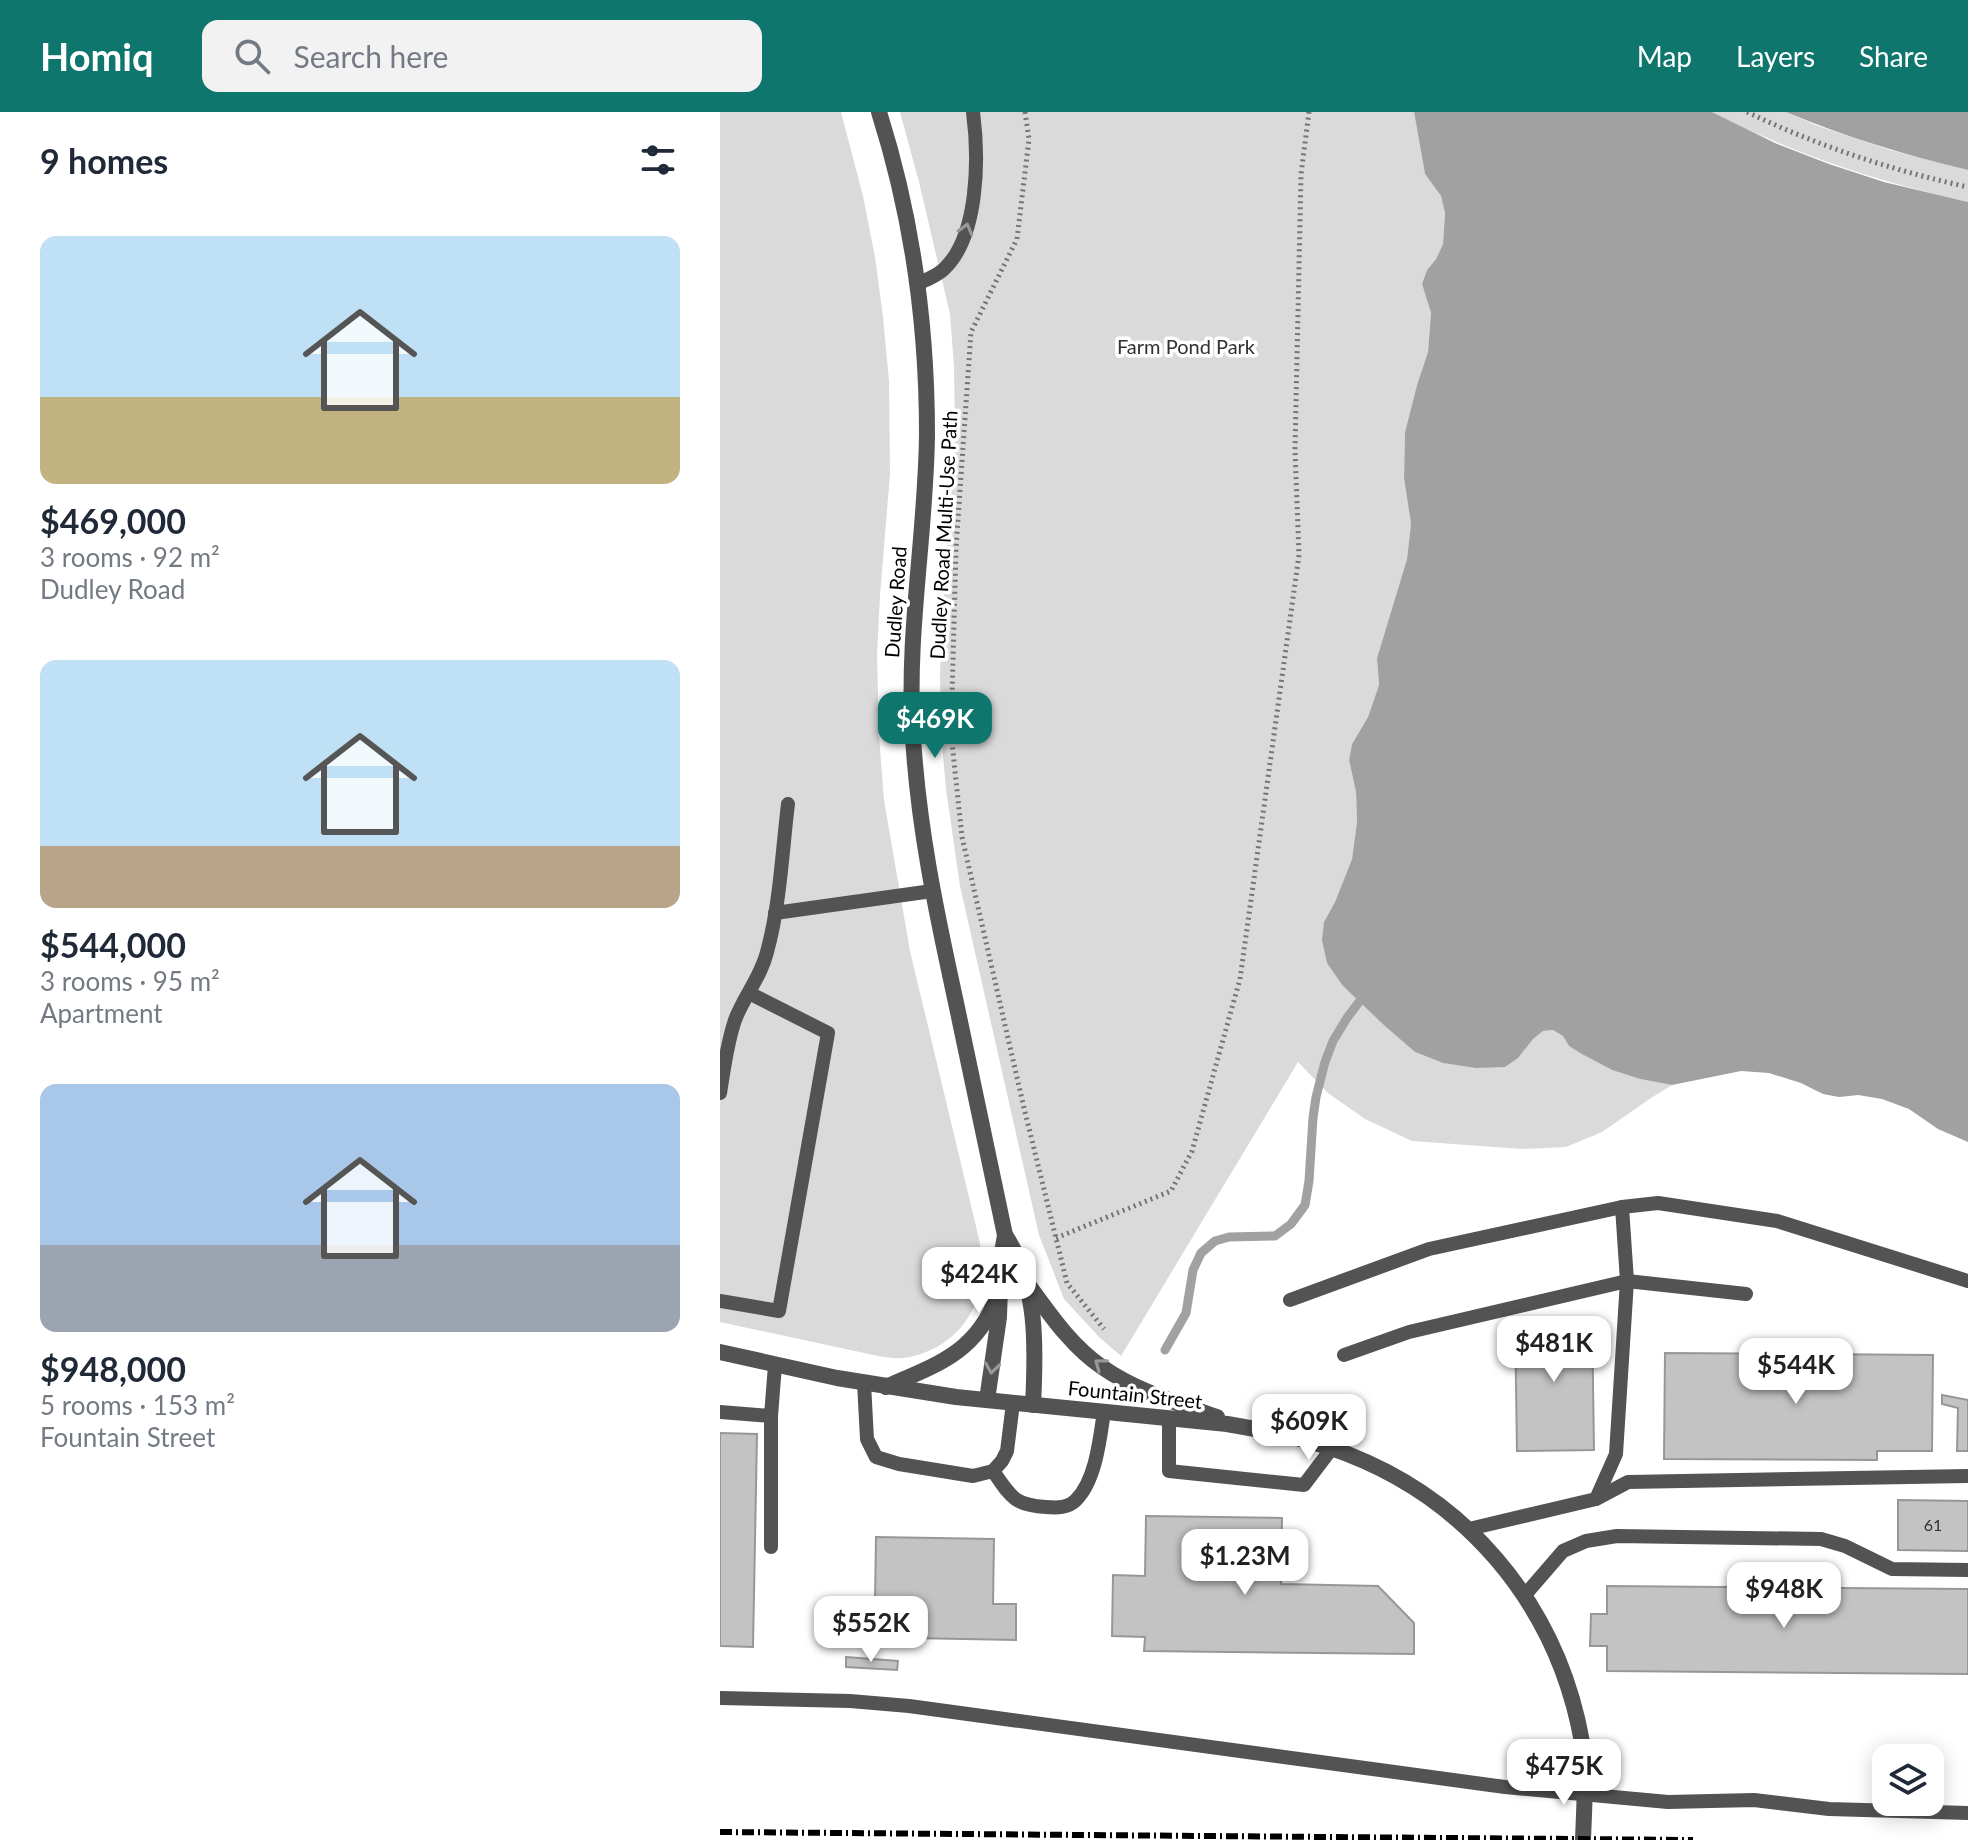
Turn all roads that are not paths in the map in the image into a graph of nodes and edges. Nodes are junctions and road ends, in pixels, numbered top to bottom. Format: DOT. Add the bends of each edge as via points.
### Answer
graph roads {
  1 [pos="879,112"];
  2 [pos="973,112"];
  3 [pos="917,284"];
  4 [pos="788,804"];
  5 [pos="932,891"];
  6 [pos="775,913"];
  7 [pos="749,993"];
  8 [pos="720,1093"];
  9 [pos="1622,1207"];
  10 [pos="1005,1235"];
  11 [pos="1627,1281"];
  12 [pos="1968,1281"];
  13 [pos="1027,1283"];
  14 [pos="1002,1285"];
  15 [pos="1746,1294"];
  16 [pos="1290,1300"];
  17 [pos="720,1301"];
  18 [pos="720,1352"];
  19 [pos="1344,1355"];
  20 [pos="775,1365"];
  21 [pos="864,1383"];
  22 [pos="886,1387"];
  23 [pos="987,1400"];
  24 [pos="1013,1403"];
  25 [pos="1033,1405"];
  26 [pos="1104,1411"];
  27 [pos="720,1412"];
  28 [pos="771,1416"];
  29 [pos="1169,1418"];
  30 [pos="1249,1427"];
  31 [pos="1332,1448"];
  32 [pos="993,1471"];
  33 [pos="1968,1476"];
  34 [pos="1596,1499"];
  35 [pos="1469,1529"];
  36 [pos="771,1547"];
  37 [pos="1968,1570"];
  38 [pos="1525,1595"];
  39 [pos="720,1698"];
  40 [pos="1968,1813"];
  41 [pos="1583,1840"];
  1 -- 3 [label="street, Dudley Road"];
  3 -- 2 [label="lane, one-way" via="943,271 961,246 975,177"];
  3 -- 5 [label="street, Dudley Road" via="927,435 912,734"];
  4 -- 6 [label="lane"];
  5 -- 6 [label="lane"];
  5 -- 10 [label="street, Dudley Road"];
  6 -- 7 [label="lane" via="763,968"];
  7 -- 8 [label="lane" via="730,1038"];
  7 -- 17 [label="lane" via="828,1033 779,1311"];
  9 -- 11 [label="lane"];
  9 -- 12 [label="lane" via="1658,1203 1777,1221"];
  9 -- 16 [label="lane" via="1429,1249"];
  10 -- 13 [label="street, Dudley Road"];
  10 -- 14 [label="street, Dudley Road"];
  11 -- 15 [label="lane"];
  11 -- 19 [label="lane" via="1409,1332"];
  11 -- 34 [label="lane" via="1616,1454"];
  13 -- 25 [label="street, Dudley Road" via="1035,1351"];
  30 -- 13 [label="street, one-way" via="1152,1394 1101,1367 1065,1334"];
  14 -- 22 [label="street" via="992,1311 963,1347"];
  14 -- 23 [label="street, Dudley Road, one-way"];
  18 -- 20 [label="street, Fountain Street"];
  20 -- 21 [label="street, Fountain Street"];
  20 -- 28 [label="lane"];
  21 -- 22 [label="street, Fountain Street"];
  21 -- 32 [label="lane" via="867,1439 876,1457 973,1476"];
  22 -- 23 [label="street, Fountain Street"];
  23 -- 24 [label="street, Fountain Street"];
  24 -- 25 [label="street, Fountain Street"];
  24 -- 32 [label="lane" via="1007,1451"];
  25 -- 26 [label="street, Fountain Street"];
  26 -- 29 [label="street, Fountain Street"];
  26 -- 32 [label="lane" via="1092,1470 1069,1504 1023,1505"];
  27 -- 28 [label="lane"];
  28 -- 36 [label="lane"];
  29 -- 30 [label="street, Fountain Street"];
  29 -- 31 [label="lane" via="1169,1471 1304,1485"];
  30 -- 31 [label="street, Fountain Street"];
  31 -- 35 [label="street, Fountain Street" via="1424,1493"];
  33 -- 34 [label="lane" via="1628,1482"];
  34 -- 35 [label="lane"];
  35 -- 38 [label="street, Fountain Street"];
  37 -- 38 [label="lane" via="1892,1569 1821,1539 1617,1536 1563,1551"];
  38 -- 41 [label="street, Fountain Street" via="1568,1685 1582,1746"];
  39 -- 40 [label="lane" via="895,1704 1474,1783 1650,1800 1754,1800 1829,1809"];
}
